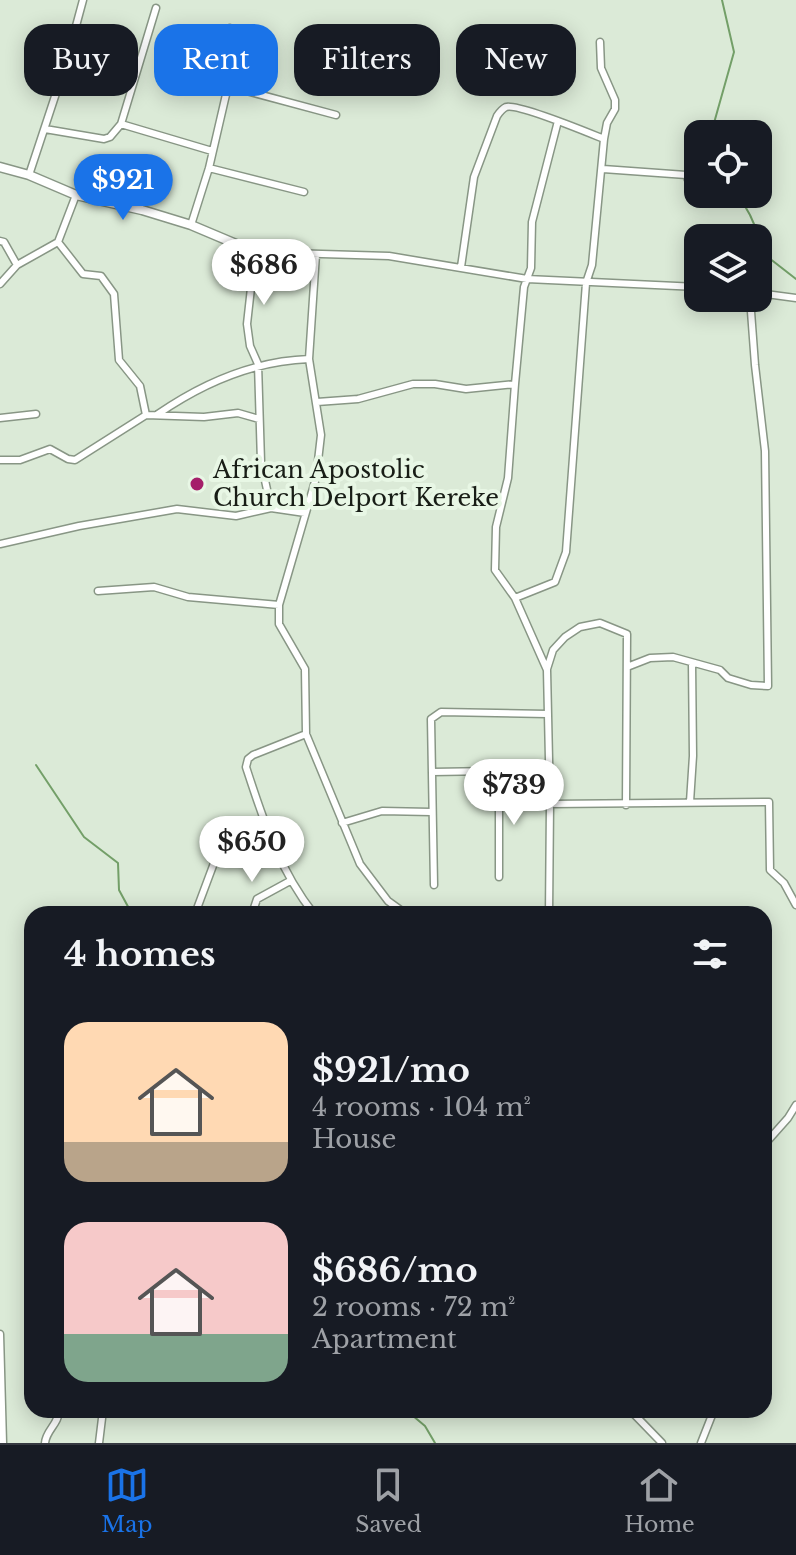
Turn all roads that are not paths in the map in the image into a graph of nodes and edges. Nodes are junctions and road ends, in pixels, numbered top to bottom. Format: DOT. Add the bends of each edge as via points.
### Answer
graph roads {
  1 [pos="83,0"];
  2 [pos="156,8"];
  3 [pos="600,42"];
  4 [pos="226,96"];
  5 [pos="265,96"];
  6 [pos="336,115"];
  7 [pos="558,121"];
  8 [pos="121,124"];
  9 [pos="45,129"];
  10 [pos="604,139"];
  11 [pos="212,151"];
  12 [pos="0,167"];
  13 [pos="209,168"];
  14 [pos="603,169"];
  15 [pos="29,175"];
  16 [pos="684,175"];
  17 [pos="304,192"];
  18 [pos="76,195"];
  19 [pos="191,225"];
  20 [pos="0,241"];
  21 [pos="58,242"];
  22 [pos="255,252"];
  23 [pos="316,254"];
  24 [pos="17,265"];
  25 [pos="461,267"];
  26 [pos="527,279"];
  27 [pos="586,283"];
  28 [pos="0,284"];
  29 [pos="684,286"];
  30 [pos="772,295"];
  31 [pos="796,298"];
  32 [pos="751,312"];
  33 [pos="309,359"];
  34 [pos="258,364"];
  35 [pos="515,384"];
  36 [pos="317,402"];
  37 [pos="36,414"];
  38 [pos="158,414"];
  39 [pos="146,415"];
  40 [pos="0,418"];
  41 [pos="259,419"];
  42 [pos="0,460"];
  43 [pos="271,508"];
  44 [pos="305,513"];
  45 [pos="0,544"];
  46 [pos="98,591"];
  47 [pos="515,598"];
  48 [pos="279,605"];
  49 [pos="692,663"];
  50 [pos="627,667"];
  51 [pos="547,670"];
  52 [pos="547,714"];
  53 [pos="306,734"];
  54 [pos="432,772"];
  55 [pos="690,802"];
  56 [pos="550,804"];
  57 [pos="626,805"];
  58 [pos="431,812"];
  59 [pos="342,823"];
  60 [pos="267,830"];
  61 [pos="499,877"];
  62 [pos="290,881"];
  63 [pos="434,885"];
  64 [pos="796,905"];
  65 [pos="198,906"];
  66 [pos="255,906"];
  67 [pos="308,906"];
  68 [pos="395,906"];
  69 [pos="549,906"];
  70 [pos="796,1105"];
  71 [pos="772,1136"];
  72 [pos="0,1334"];
  73 [pos="59,1418"];
  74 [pos="102,1418"];
  75 [pos="638,1418"];
  76 [pos="711,1418"];
  77 [pos="3,1443"];
  78 [pos="45,1443"];
  79 [pos="99,1443"];
  80 [pos="662,1443"];
  81 [pos="701,1443"];
  1 -- 9 [label="street"];
  2 -- 8 [label="street"];
  3 -- 10 [label="street" via="601,68 615,100"];
  4 -- 11 [label="street"];
  5 -- 6 [label="street"];
  7 -- 10 [label="street"];
  7 -- 25 [label="street" via="509,106 497,116 474,177"];
  7 -- 26 [label="street" via="532,222"];
  8 -- 9 [label="street" via="104,139"];
  8 -- 11 [label="street"];
  9 -- 15 [label="street"];
  10 -- 14 [label="street"];
  11 -- 13 [label="street"];
  12 -- 15 [label="street"];
  13 -- 17 [label="street"];
  13 -- 19 [label="street"];
  14 -- 16 [label="street"];
  14 -- 27 [label="street"];
  15 -- 18 [label="street"];
  18 -- 19 [label="street"];
  18 -- 21 [label="street"];
  19 -- 22 [label="street"];
  20 -- 24 [label="street"];
  21 -- 24 [label="street"];
  21 -- 39 [label="street" via="83,274 101,276 114,294 119,360 140,386"];
  22 -- 23 [label="street"];
  22 -- 34 [label="street" via="247,324"];
  23 -- 25 [label="street" via="389,256"];
  23 -- 33 [label="street"];
  24 -- 28 [label="street"];
  25 -- 26 [label="street"];
  26 -- 27 [label="street"];
  26 -- 35 [label="street"];
  27 -- 29 [label="street"];
  27 -- 47 [label="street" via="566,552 555,582"];
  30 -- 31 [label="street"];
  32 -- 49 [label="street" via="765,451 768,686"];
  33 -- 34 [label="street"];
  33 -- 36 [label="street"];
  34 -- 38 [label="street" via="198,388"];
  34 -- 41 [label="street"];
  35 -- 36 [label="street" via="466,389 413,384 358,399"];
  35 -- 47 [label="street" via="495,570"];
  36 -- 44 [label="street" via="321,435"];
  37 -- 40 [label="street"];
  38 -- 39 [label="street"];
  38 -- 41 [label="street" via="238,413"];
  39 -- 42 [label="street" via="75,460 50,449 20,460"];
  41 -- 43 [label="street"];
  43 -- 44 [label="street"];
  43 -- 45 [label="street" via="236,516 177,509"];
  44 -- 48 [label="street"];
  46 -- 48 [label="street" via="154,587 188,597"];
  47 -- 51 [label="street"];
  48 -- 53 [label="street" via="279,624 305,669"];
  49 -- 50 [label="street" via="650,658"];
  49 -- 55 [label="street"];
  50 -- 51 [label="street" via="627,634 600,623 565,637 553,650"];
  50 -- 57 [label="street"];
  51 -- 52 [label="street"];
  52 -- 54 [label="street" via="441,712 431,719"];
  52 -- 56 [label="street"];
  53 -- 59 [label="street"];
  53 -- 60 [label="street" via="248,759 246,767"];
  54 -- 58 [label="street"];
  54 -- 61 [label="street" via="493,771 499,777"];
  55 -- 57 [label="street"];
  55 -- 64 [label="street" via="769,802 770,870"];
  56 -- 57 [label="street"];
  56 -- 69 [label="street"];
  58 -- 59 [label="street" via="382,811"];
  58 -- 63 [label="street"];
  59 -- 68 [label="street" via="360,864"];
  60 -- 62 [label="street"];
  60 -- 65 [label="street" via="220,847"];
  62 -- 66 [label="street" via="257,899"];
  62 -- 67 [label="street"];
  70 -- 71 [label="street"];
  72 -- 77 [label="street"];
  73 -- 78 [label="street"];
  74 -- 79 [label="street"];
  75 -- 80 [label="street"];
  76 -- 81 [label="street"];
}
